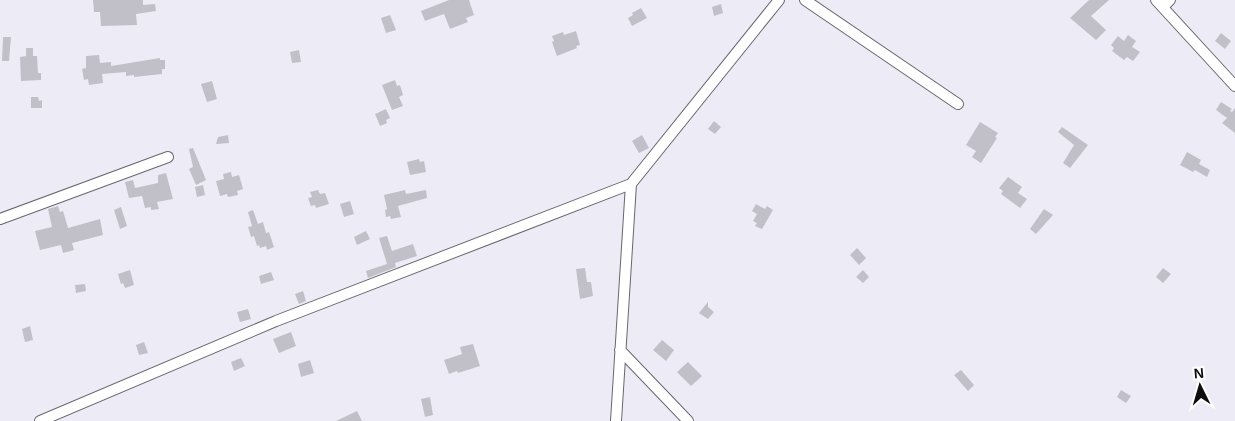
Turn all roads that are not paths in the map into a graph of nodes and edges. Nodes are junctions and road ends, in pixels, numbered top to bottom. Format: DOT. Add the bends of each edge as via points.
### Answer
graph roads {
  1 [pos="779,0"];
  2 [pos="805,0"];
  3 [pos="1163,2"];
  4 [pos="1235,86"];
  5 [pos="958,104"];
  6 [pos="168,157"];
  7 [pos="631,184"];
  8 [pos="0,219"];
  9 [pos="620,350"];
  10 [pos="40,421"];
  11 [pos="616,421"];
  12 [pos="688,421"];
  1 -- 7 [label="street"];
  2 -- 5 [label="street"];
  3 -- 4 [label="street"];
  6 -- 8 [label="street"];
  7 -- 9 [label="street"];
  7 -- 10 [label="street" via="276,321"];
  9 -- 11 [label="street"];
  9 -- 12 [label="street"];
}
